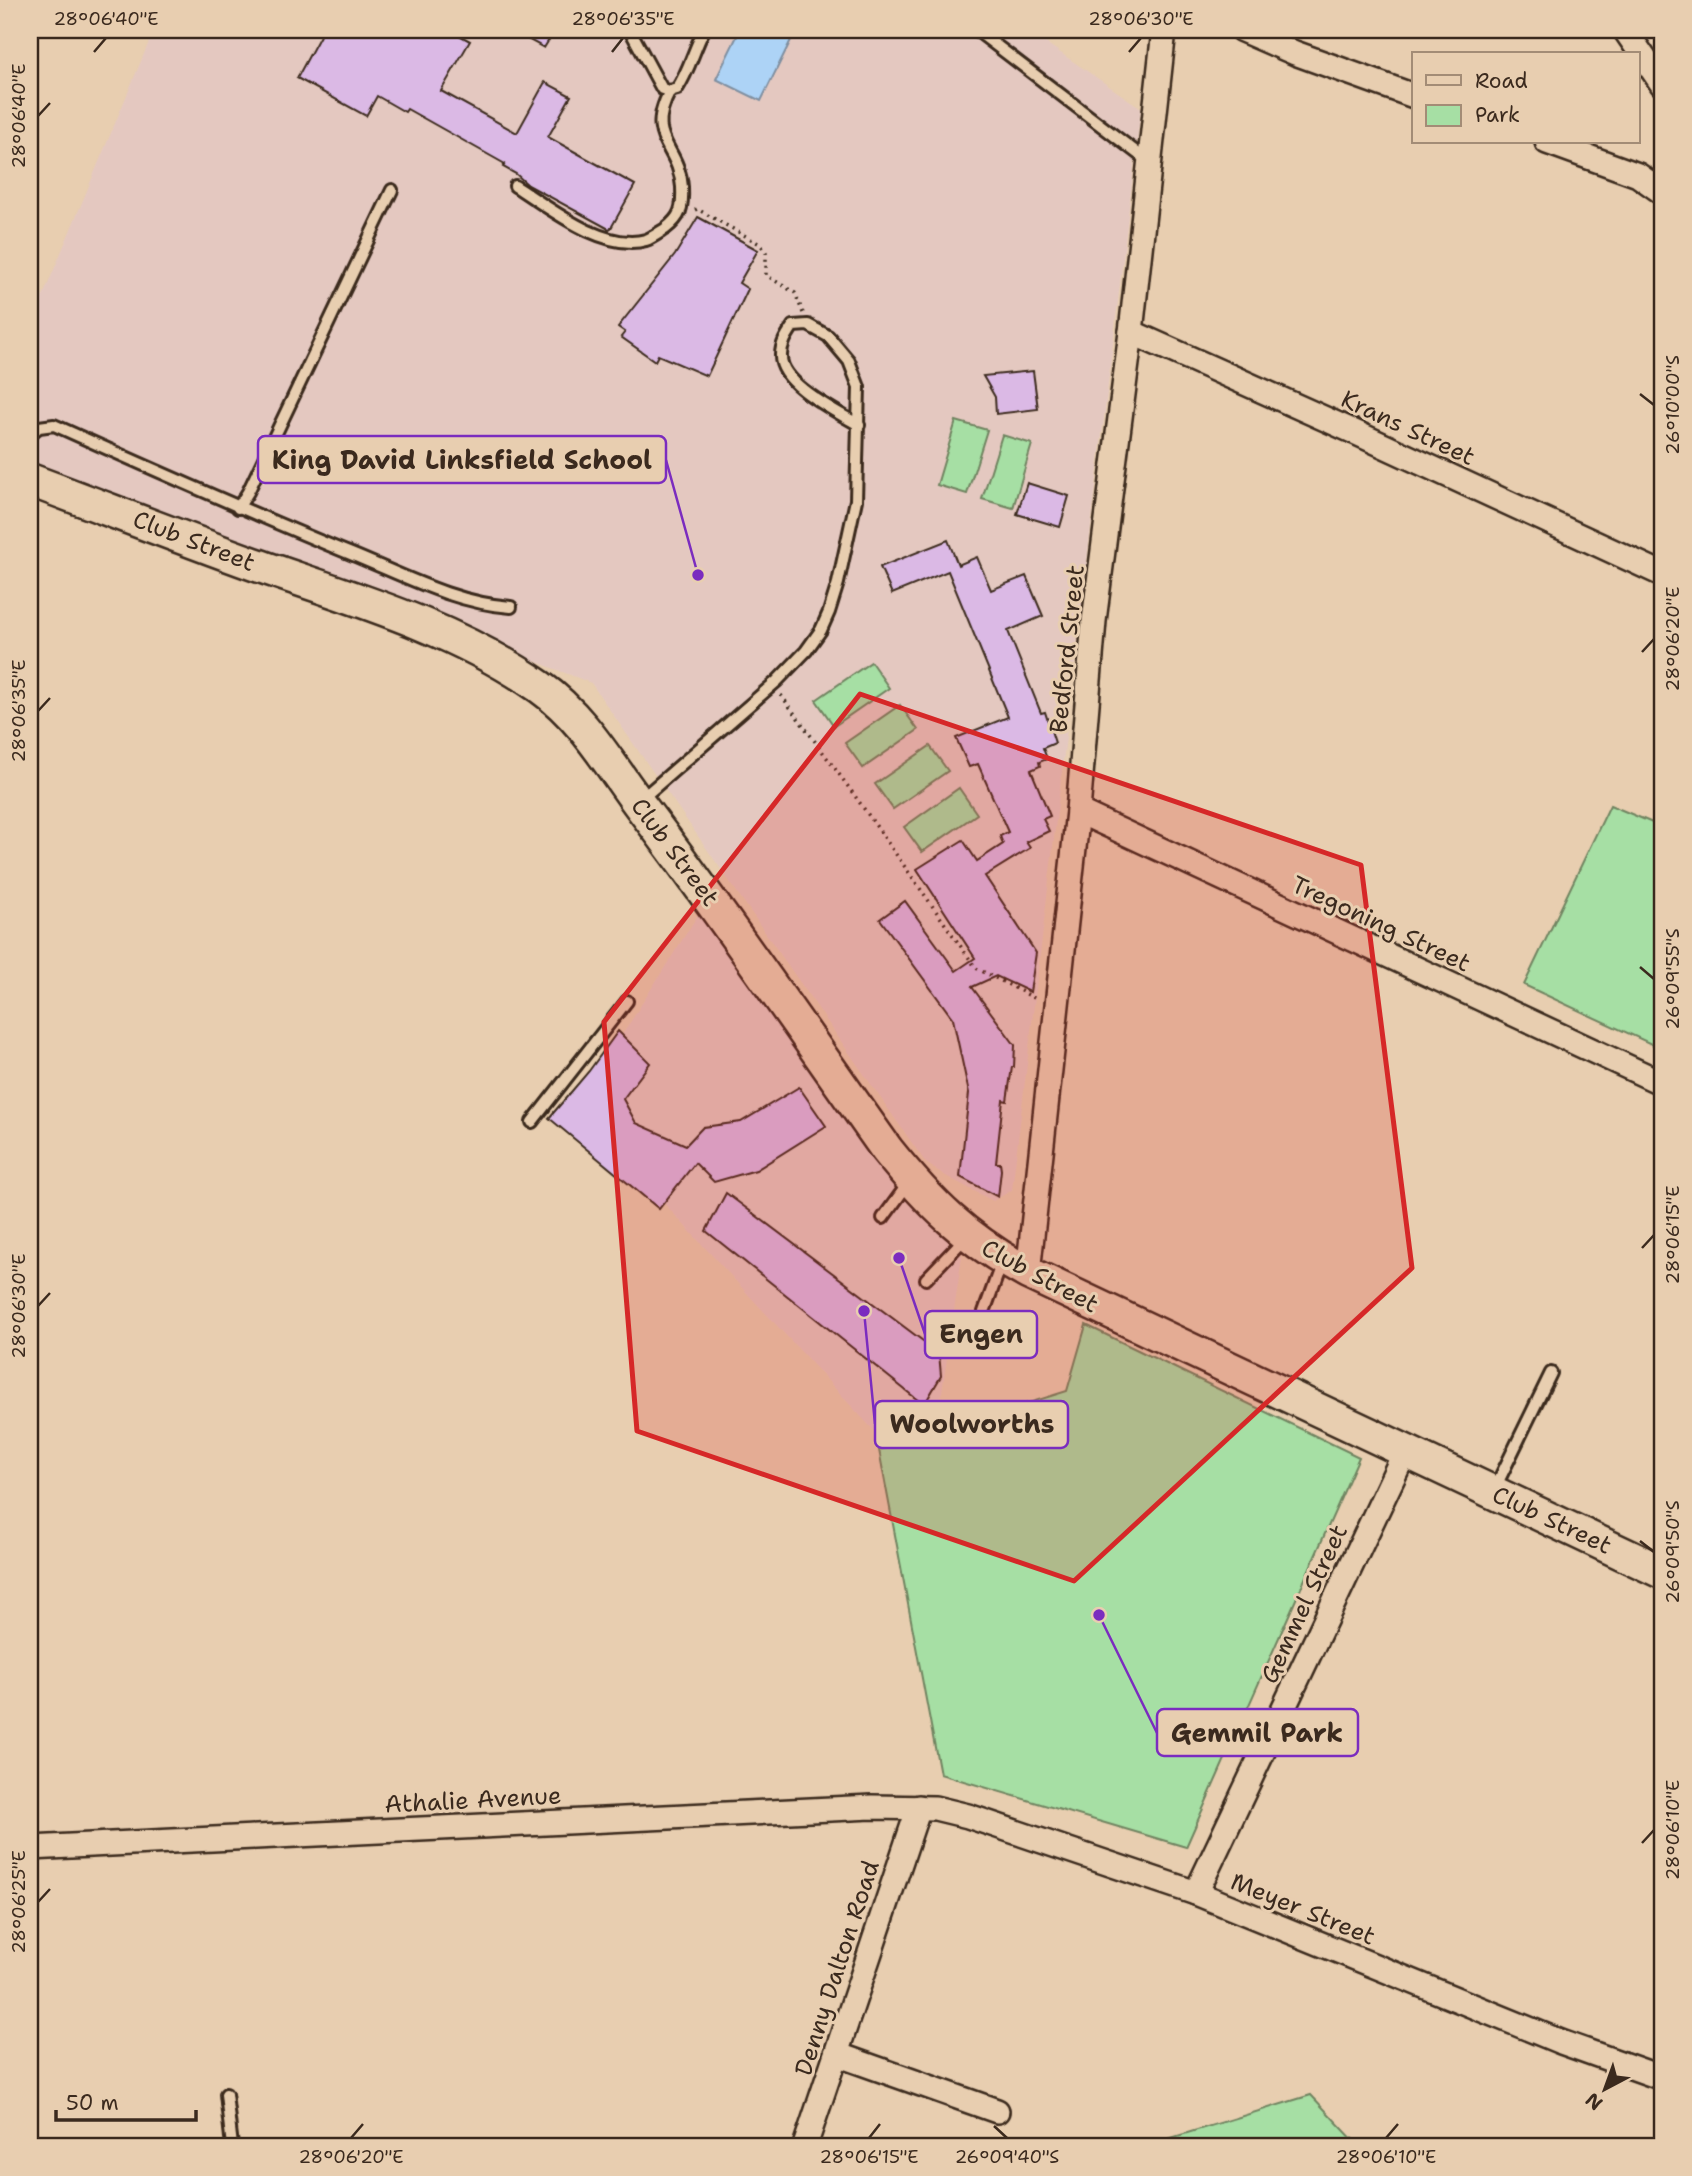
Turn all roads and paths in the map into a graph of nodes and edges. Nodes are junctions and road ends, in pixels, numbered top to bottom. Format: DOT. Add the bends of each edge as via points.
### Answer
graph roads {
  1 [pos="630,30"];
  2 [pos="704,30"];
  3 [pos="976,30"];
  4 [pos="1164,30"];
  5 [pos="1242,30"];
  6 [pos="1625,30"];
  7 [pos="1662,84"];
  8 [pos="670,92"];
  9 [pos="1412,95"];
  10 [pos="1553,144"];
  11 [pos="1150,162"];
  12 [pos="515,186"];
  13 [pos="392,190"];
  14 [pos="1662,192"];
  15 [pos="677,219"];
  16 [pos="808,325"];
  17 [pos="1131,332"];
  18 [pos="859,425"];
  19 [pos="30,435"];
  20 [pos="30,480"];
  21 [pos="30,501"];
  22 [pos="238,508"];
  23 [pos="1662,574"];
  24 [pos="511,607"];
  25 [pos="474,650"];
  26 [pos="772,684"];
  27 [pos="638,802"];
  28 [pos="1078,811"];
  29 [pos="626,1001"];
  30 [pos="1056,1008"];
  31 [pos="1662,1083"];
  32 [pos="532,1122"];
  33 [pos="911,1180"];
  34 [pos="883,1218"];
  35 [pos="968,1235"];
  36 [pos="1015,1267"];
  37 [pos="926,1279"];
  38 [pos="984,1312"];
  39 [pos="1550,1373"];
  40 [pos="1405,1452"];
  41 [pos="1493,1493"];
  42 [pos="1662,1572"];
  43 [pos="919,1807"];
  44 [pos="30,1848"];
  45 [pos="1196,1893"];
  46 [pos="836,2054"];
  47 [pos="1662,2078"];
  48 [pos="226,2094"];
  49 [pos="997,2111"];
  50 [pos="232,2146"];
  51 [pos="806,2146"];
  1 -- 8 [label="lane" via="662,89"];
  2 -- 8 [label="lane" via="683,80"];
  3 -- 11 [label="lane"];
  4 -- 11 [label="street, Bedford Street"];
  5 -- 9 [label="street"];
  6 -- 7 [label="street"];
  8 -- 15 [label="lane" via="658,125 682,184"];
  10 -- 14 [label="street" via="1638,175"];
  11 -- 17 [label="street, Bedford Street"];
  12 -- 15 [label="lane" via="581,228 615,241 646,240"];
  13 -- 22 [label="lane"];
  15 -- 16 [label="path" via="697,209 760,244 766,252 766,275 795,293"];
  16 -- 18 [label="lane" via="828,336 849,361 859,387"];
  16 -- 18 [label="lane" via="793,326 784,340 780,358 790,379"];
  17 -- 23 [label="street, Krans Street"];
  17 -- 28 [label="street, Bedford Street" via="1094,621"];
  18 -- 26 [label="lane" via="856,500 829,612 806,650"];
  19 -- 22 [label="lane" via="39,427 54,425"];
  20 -- 25 [label="main road, Club Street" via="413,620"];
  21 -- 25 [label="main road, Club Street" via="437,648"];
  22 -- 24 [label="lane" via="447,594"];
  25 -- 27 [label="main road, Club Street" via="541,688 562,706"];
  26 -- 27 [label="lane"];
  26 -- 30 [label="path" via="976,968"];
  27 -- 33 [label="main road, Club Street"];
  28 -- 30 [label="street, Bedford Street"];
  28 -- 31 [label="street, Tregoning Street"];
  29 -- 32 [label="lane"];
  30 -- 36 [label="street, Bedford Street"];
  33 -- 34 [label="lane"];
  33 -- 35 [label="main road, Club Street"];
  35 -- 36 [label="main road, Club Street"];
  35 -- 37 [label="lane"];
  36 -- 38 [label="lane"];
  36 -- 40 [label="main road, Club Street"];
  39 -- 41 [label="lane"];
  40 -- 41 [label="main road, Club Street"];
  40 -- 45 [label="street, Gemmel Street"];
  41 -- 42 [label="main road, Club Street"];
  43 -- 44 [label="street, Athalie Avenue"];
  43 -- 45 [label="street, Meyer Street" via="968,1816"];
  43 -- 46 [label="street, Denny Dalton Road"];
  45 -- 47 [label="street, Meyer Street" via="1561,2042"];
  46 -- 49 [label="street"];
  46 -- 51 [label="street, Denny Dalton Road"];
  48 -- 50 [label="lane"];
}
